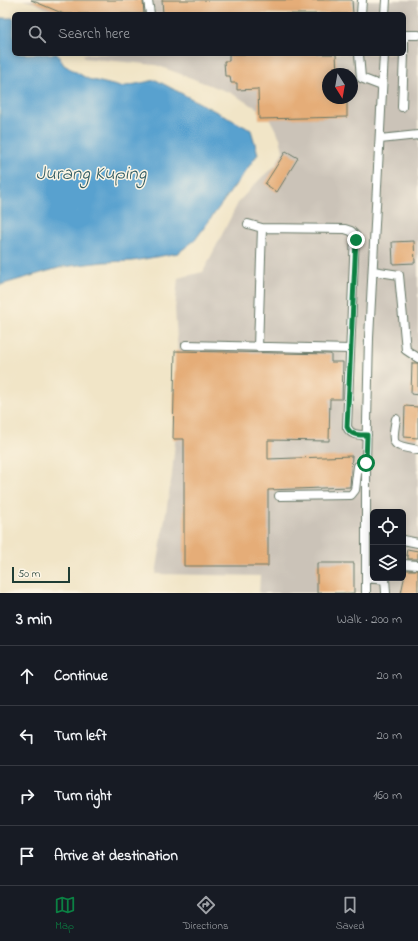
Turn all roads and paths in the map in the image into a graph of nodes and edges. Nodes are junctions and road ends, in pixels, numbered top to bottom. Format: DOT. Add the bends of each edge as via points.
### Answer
graph roads {
  1 [pos="148,0"];
  2 [pos="362,0"];
  3 [pos="386,0"];
  4 [pos="150,12"];
  5 [pos="361,12"];
  6 [pos="385,12"];
  7 [pos="406,35"];
  8 [pos="418,35"];
  9 [pos="359,56"];
  10 [pos="384,56"];
  11 [pos="404,56"];
  12 [pos="382,86"];
  13 [pos="402,106"];
  14 [pos="418,135"];
  15 [pos="380,139"];
  16 [pos="248,224"];
  17 [pos="262,228"];
  18 [pos="373,271"];
  19 [pos="186,345"];
  20 [pos="258,347"];
  21 [pos="350,349"];
  22 [pos="418,358"];
  23 [pos="396,419"];
  24 [pos="367,435"];
  25 [pos="418,450"];
  26 [pos="366,463"];
  27 [pos="279,496"];
  28 [pos="370,534"];
  29 [pos="406,541"];
  30 [pos="418,543"];
  31 [pos="406,564"];
  32 [pos="418,565"];
  33 [pos="366,578"];
  34 [pos="370,578"];
  35 [pos="385,581"];
  36 [pos="366,593"];
  37 [pos="386,593"];
  1 -- 4 [label="street"];
  2 -- 5 [label="street"];
  3 -- 6 [label="street"];
  7 -- 8 [label="street"];
  9 -- 12 [label="street" via="361,78"];
  10 -- 12 [label="street"];
  11 -- 13 [label="street"];
  12 -- 15 [label="street"];
  14 -- 15 [label="street"];
  15 -- 18 [label="street"];
  16 -- 17 [label="street"];
  17 -- 20 [label="street"];
  17 -- 21 [label="street" via="345,229 355,234"];
  18 -- 22 [label="street" via="399,275 406,350"];
  18 -- 24 [label="street"];
  19 -- 20 [label="street"];
  20 -- 21 [label="street"];
  21 -- 24 [label="street" via="347,427 356,435"];
  23 -- 25 [label="street" via="392,438 394,442 400,447"];
  24 -- 26 [label="street"];
  26 -- 27 [label="street" via="358,466 356,490 351,495"];
  26 -- 28 [label="street"];
  28 -- 33 [label="street"];
  29 -- 30 [label="street"];
  31 -- 32 [label="street"];
  33 -- 34 [label="street"];
  33 -- 36 [label="street"];
  35 -- 37 [label="street"];
}
